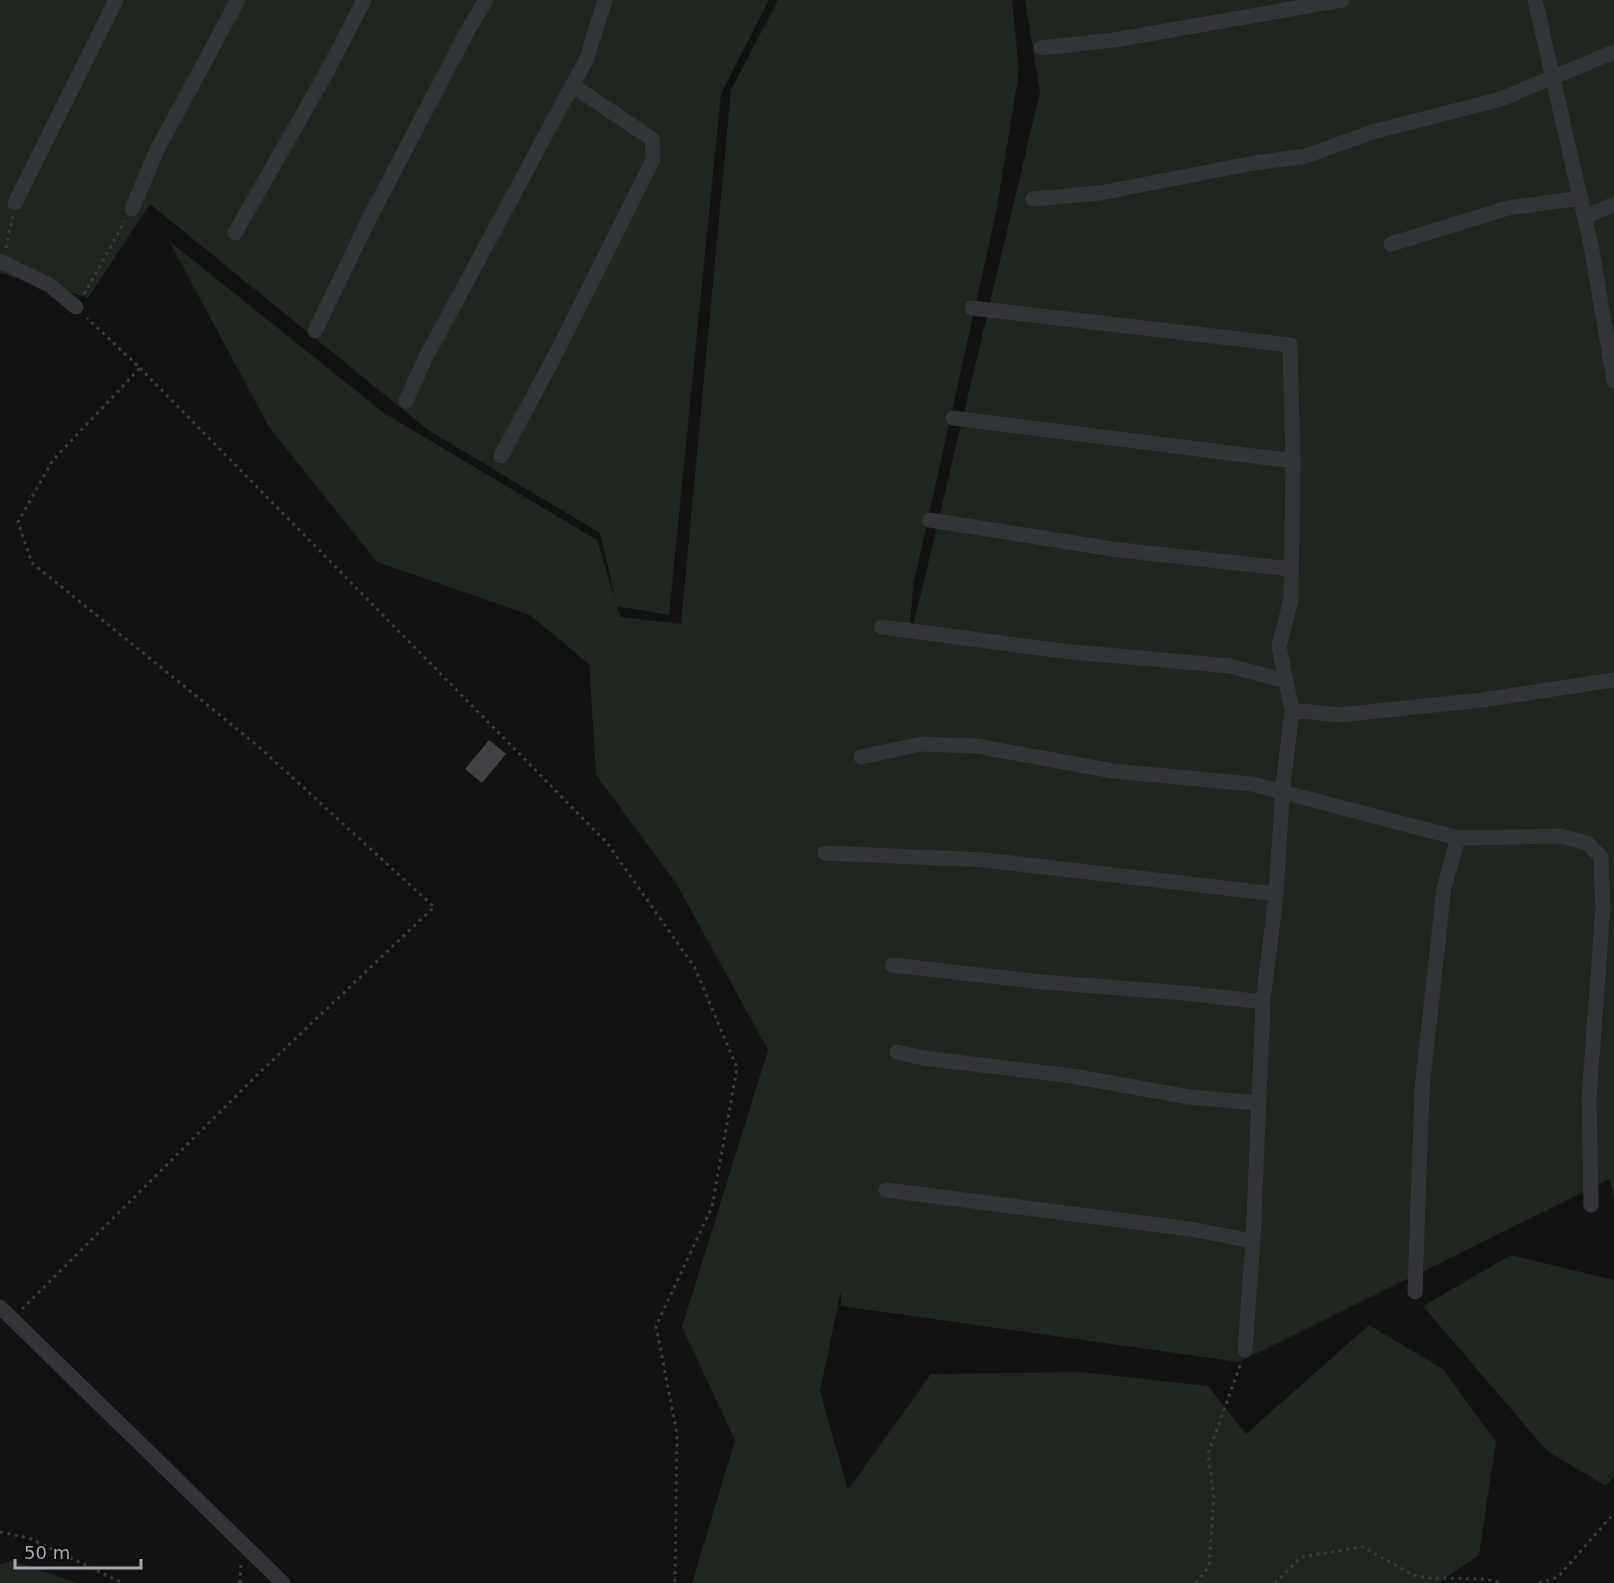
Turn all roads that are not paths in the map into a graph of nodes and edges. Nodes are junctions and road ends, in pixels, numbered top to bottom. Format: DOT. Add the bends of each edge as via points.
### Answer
graph roads {
  1 [pos="116,0"];
  2 [pos="238,0"];
  3 [pos="364,0"];
  4 [pos="486,0"];
  5 [pos="605,0"];
  6 [pos="1342,0"];
  7 [pos="1535,0"];
  8 [pos="1041,48"];
  9 [pos="1614,52"];
  10 [pos="1552,79"];
  11 [pos="572,85"];
  12 [pos="1581,198"];
  13 [pos="1033,199"];
  14 [pos="15,203"];
  15 [pos="1614,204"];
  16 [pos="132,209"];
  17 [pos="1585,217"];
  18 [pos="235,233"];
  19 [pos="1391,244"];
  20 [pos="2,261"];
  21 [pos="76,307"];
  22 [pos="972,308"];
  23 [pos="315,331"];
  24 [pos="1611,347"];
  25 [pos="1614,381"];
  26 [pos="406,401"];
  27 [pos="953,418"];
  28 [pos="501,456"];
  29 [pos="1293,461"];
  30 [pos="930,520"];
  31 [pos="1291,569"];
  32 [pos="882,627"];
  33 [pos="1614,680"];
  34 [pos="1286,681"];
  35 [pos="1292,711"];
  36 [pos="861,757"];
  37 [pos="1282,792"];
  38 [pos="1458,838"];
  39 [pos="825,853"];
  40 [pos="1276,894"];
  41 [pos="892,965"];
  42 [pos="1263,1002"];
  43 [pos="897,1052"];
  44 [pos="1258,1103"];
  45 [pos="886,1190"];
  46 [pos="1591,1205"];
  47 [pos="1253,1240"];
  48 [pos="1415,1292"];
  49 [pos="0,1307"];
  50 [pos="1245,1350"];
  51 [pos="283,1583"];
  1 -- 14 [label="street"];
  2 -- 16 [label="street" via="157,150"];
  3 -- 18 [label="street"];
  4 -- 23 [label="street" via="375,207"];
  5 -- 11 [label="street" via="587,58"];
  6 -- 8 [label="street" via="1114,40"];
  7 -- 10 [label="street"];
  9 -- 10 [label="street"];
  10 -- 12 [label="street"];
  10 -- 13 [label="street" via="1501,99 1372,132 1306,156 1100,193"];
  11 -- 26 [label="street"];
  11 -- 28 [label="street" via="652,139 653,160 564,340"];
  12 -- 17 [label="street"];
  12 -- 19 [label="street" via="1508,208"];
  15 -- 17 [label="street"];
  17 -- 24 [label="street"];
  20 -- 21 [label="street" via="49,285"];
  22 -- 29 [label="street" via="1290,345"];
  24 -- 25 [label="street"];
  27 -- 29 [label="street"];
  29 -- 31 [label="street"];
  30 -- 31 [label="street" via="1112,549"];
  31 -- 34 [label="street" via="1291,599 1279,645"];
  32 -- 34 [label="street" via="1062,651 1230,666"];
  33 -- 35 [label="street" via="1482,700 1339,715"];
  34 -- 35 [label="street"];
  35 -- 37 [label="street"];
  36 -- 37 [label="street" via="921,744 977,746 1113,771 1252,784"];
  37 -- 38 [label="street"];
  37 -- 40 [label="street"];
  38 -- 46 [label="street" via="1561,836 1587,843 1600,857 1603,907 1589,1098"];
  38 -- 48 [label="street" via="1444,888 1422,1088"];
  39 -- 40 [label="street" via="984,860"];
  40 -- 42 [label="street"];
  41 -- 42 [label="street"];
  42 -- 44 [label="street"];
  43 -- 44 [label="street" via="1189,1097"];
  44 -- 47 [label="street"];
  45 -- 47 [label="street"];
  47 -- 50 [label="street"];
  49 -- 51 [label="street"];
}
